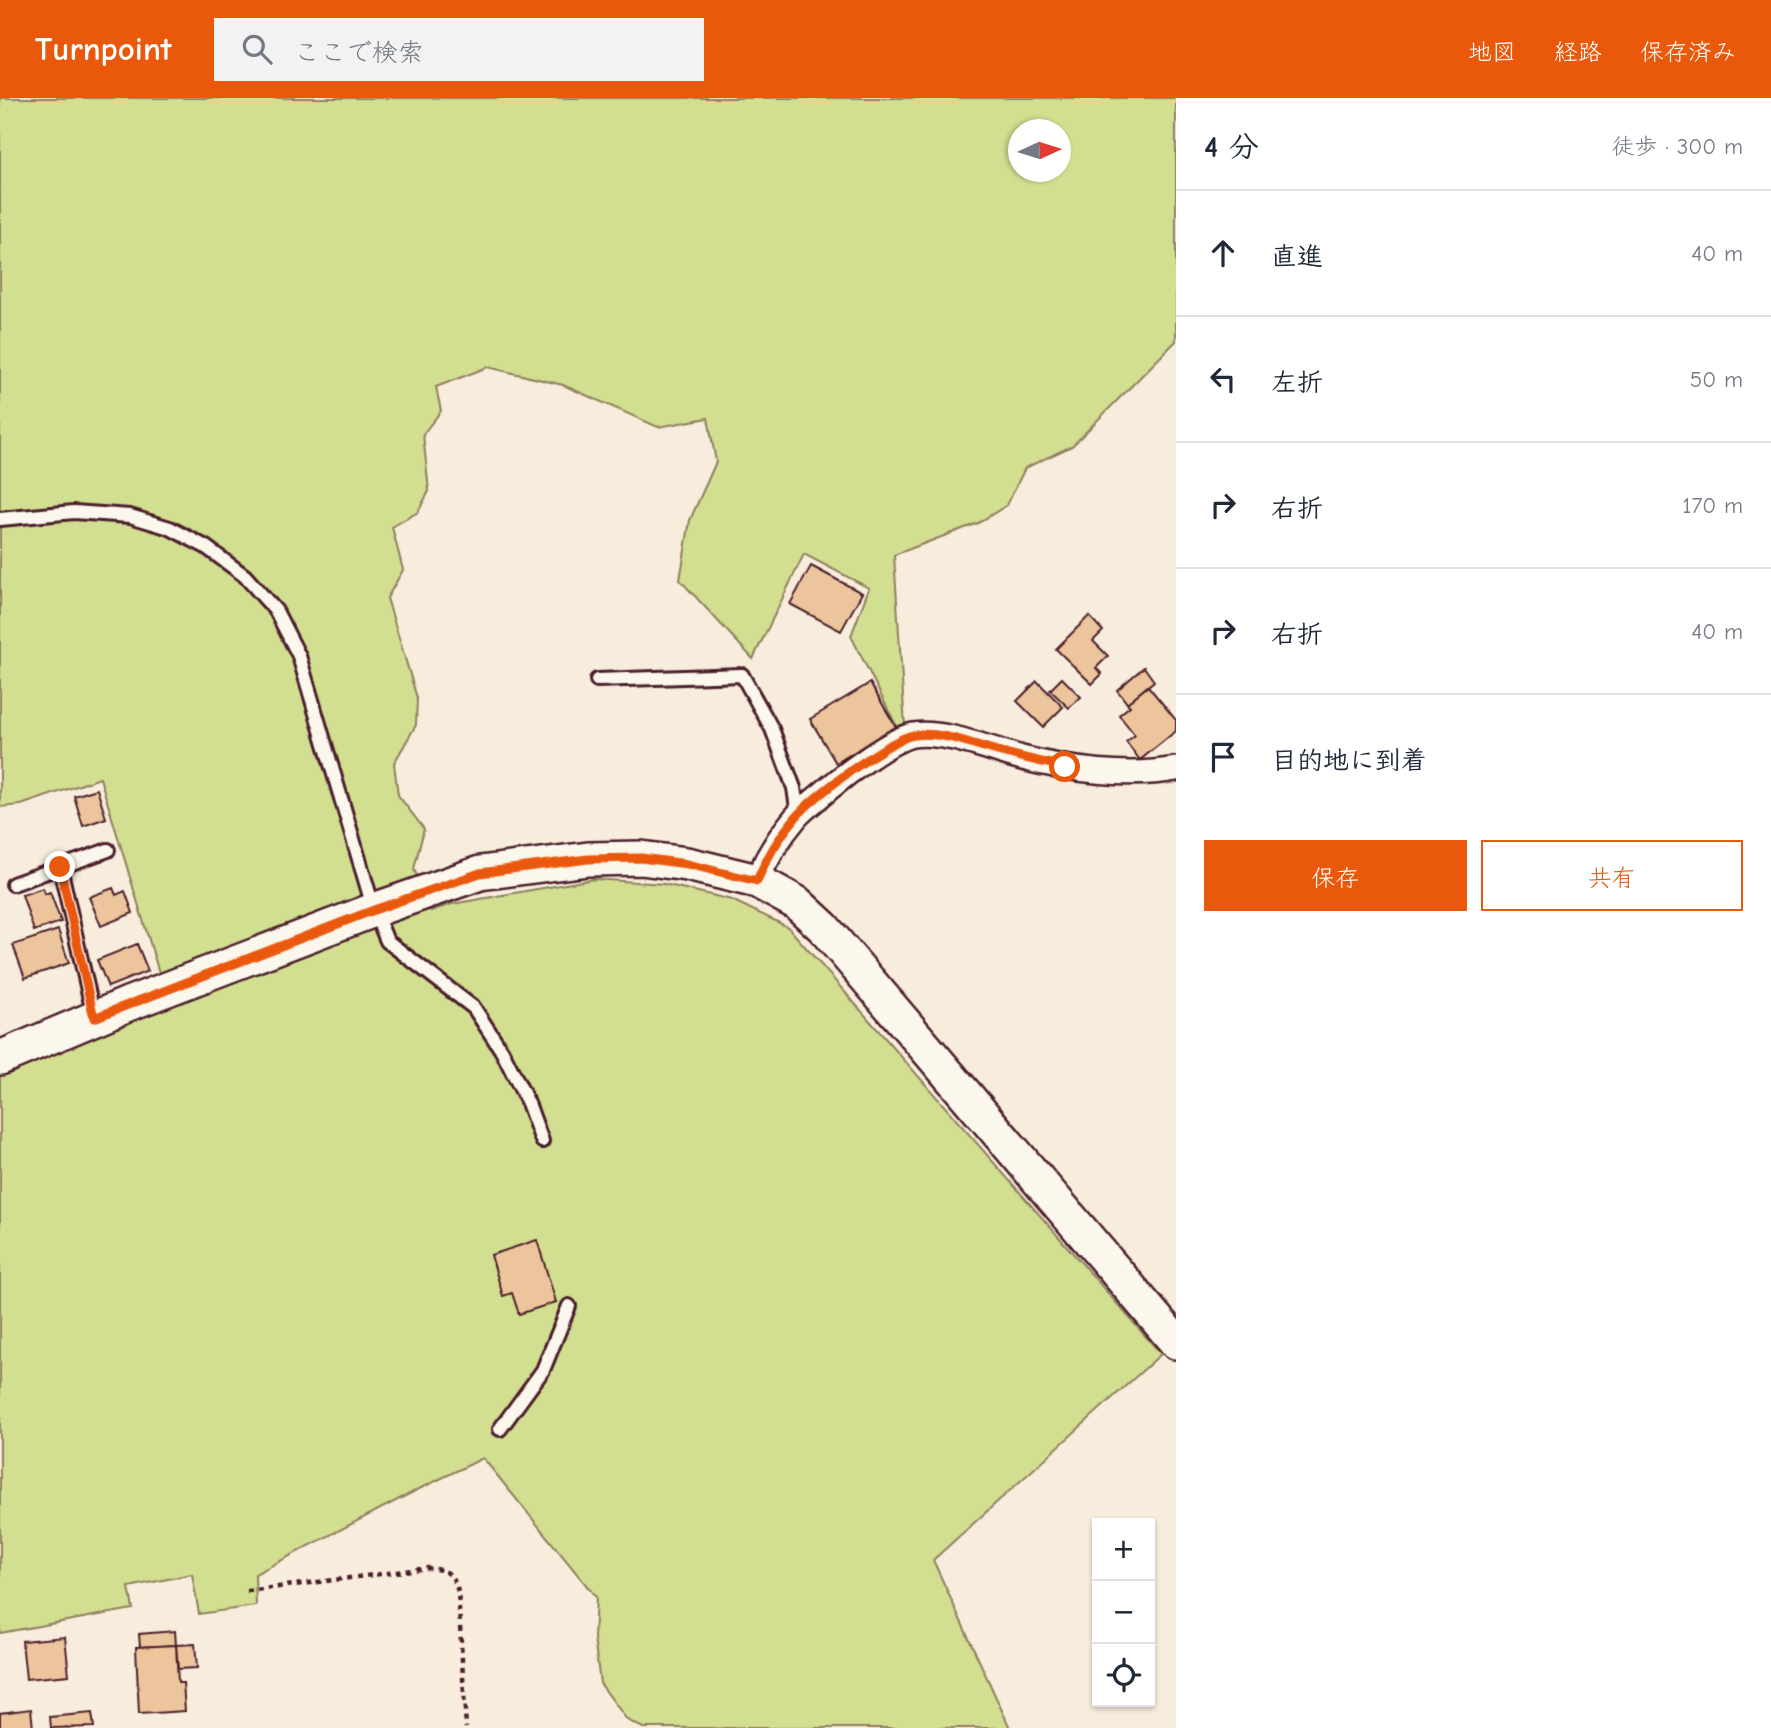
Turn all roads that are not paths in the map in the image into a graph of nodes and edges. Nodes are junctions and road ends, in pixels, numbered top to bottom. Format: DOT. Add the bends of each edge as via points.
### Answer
graph roads {
  1 [pos="0,519"];
  2 [pos="597,680"];
  3 [pos="1176,769"];
  4 [pos="798,815"];
  5 [pos="108,850"];
  6 [pos="60,867"];
  7 [pos="757,881"];
  8 [pos="13,884"];
  9 [pos="374,910"];
  10 [pos="94,1018"];
  11 [pos="0,1058"];
  12 [pos="542,1141"];
  13 [pos="569,1306"];
  14 [pos="1176,1342"];
  15 [pos="500,1429"];
  1 -- 9 [label="lane" via="74,513 130,516 170,528 245,576 276,611 299,656"];
  2 -- 4 [label="lane" via="742,675 772,729 794,788"];
  3 -- 4 [label="street" via="1114,772 1065,767 944,736 915,735 898,740 842,777"];
  4 -- 7 [label="street"];
  5 -- 6 [label="lane"];
  6 -- 8 [label="lane"];
  6 -- 10 [label="lane"];
  7 -- 9 [label="street" via="641,858 588,859 480,873"];
  7 -- 14 [label="street" via="797,903 823,927"];
  9 -- 10 [label="street"];
  9 -- 12 [label="lane" via="387,941 474,1008 502,1051"];
  10 -- 11 [label="street"];
  13 -- 15 [label="lane" via="542,1370"];
}
